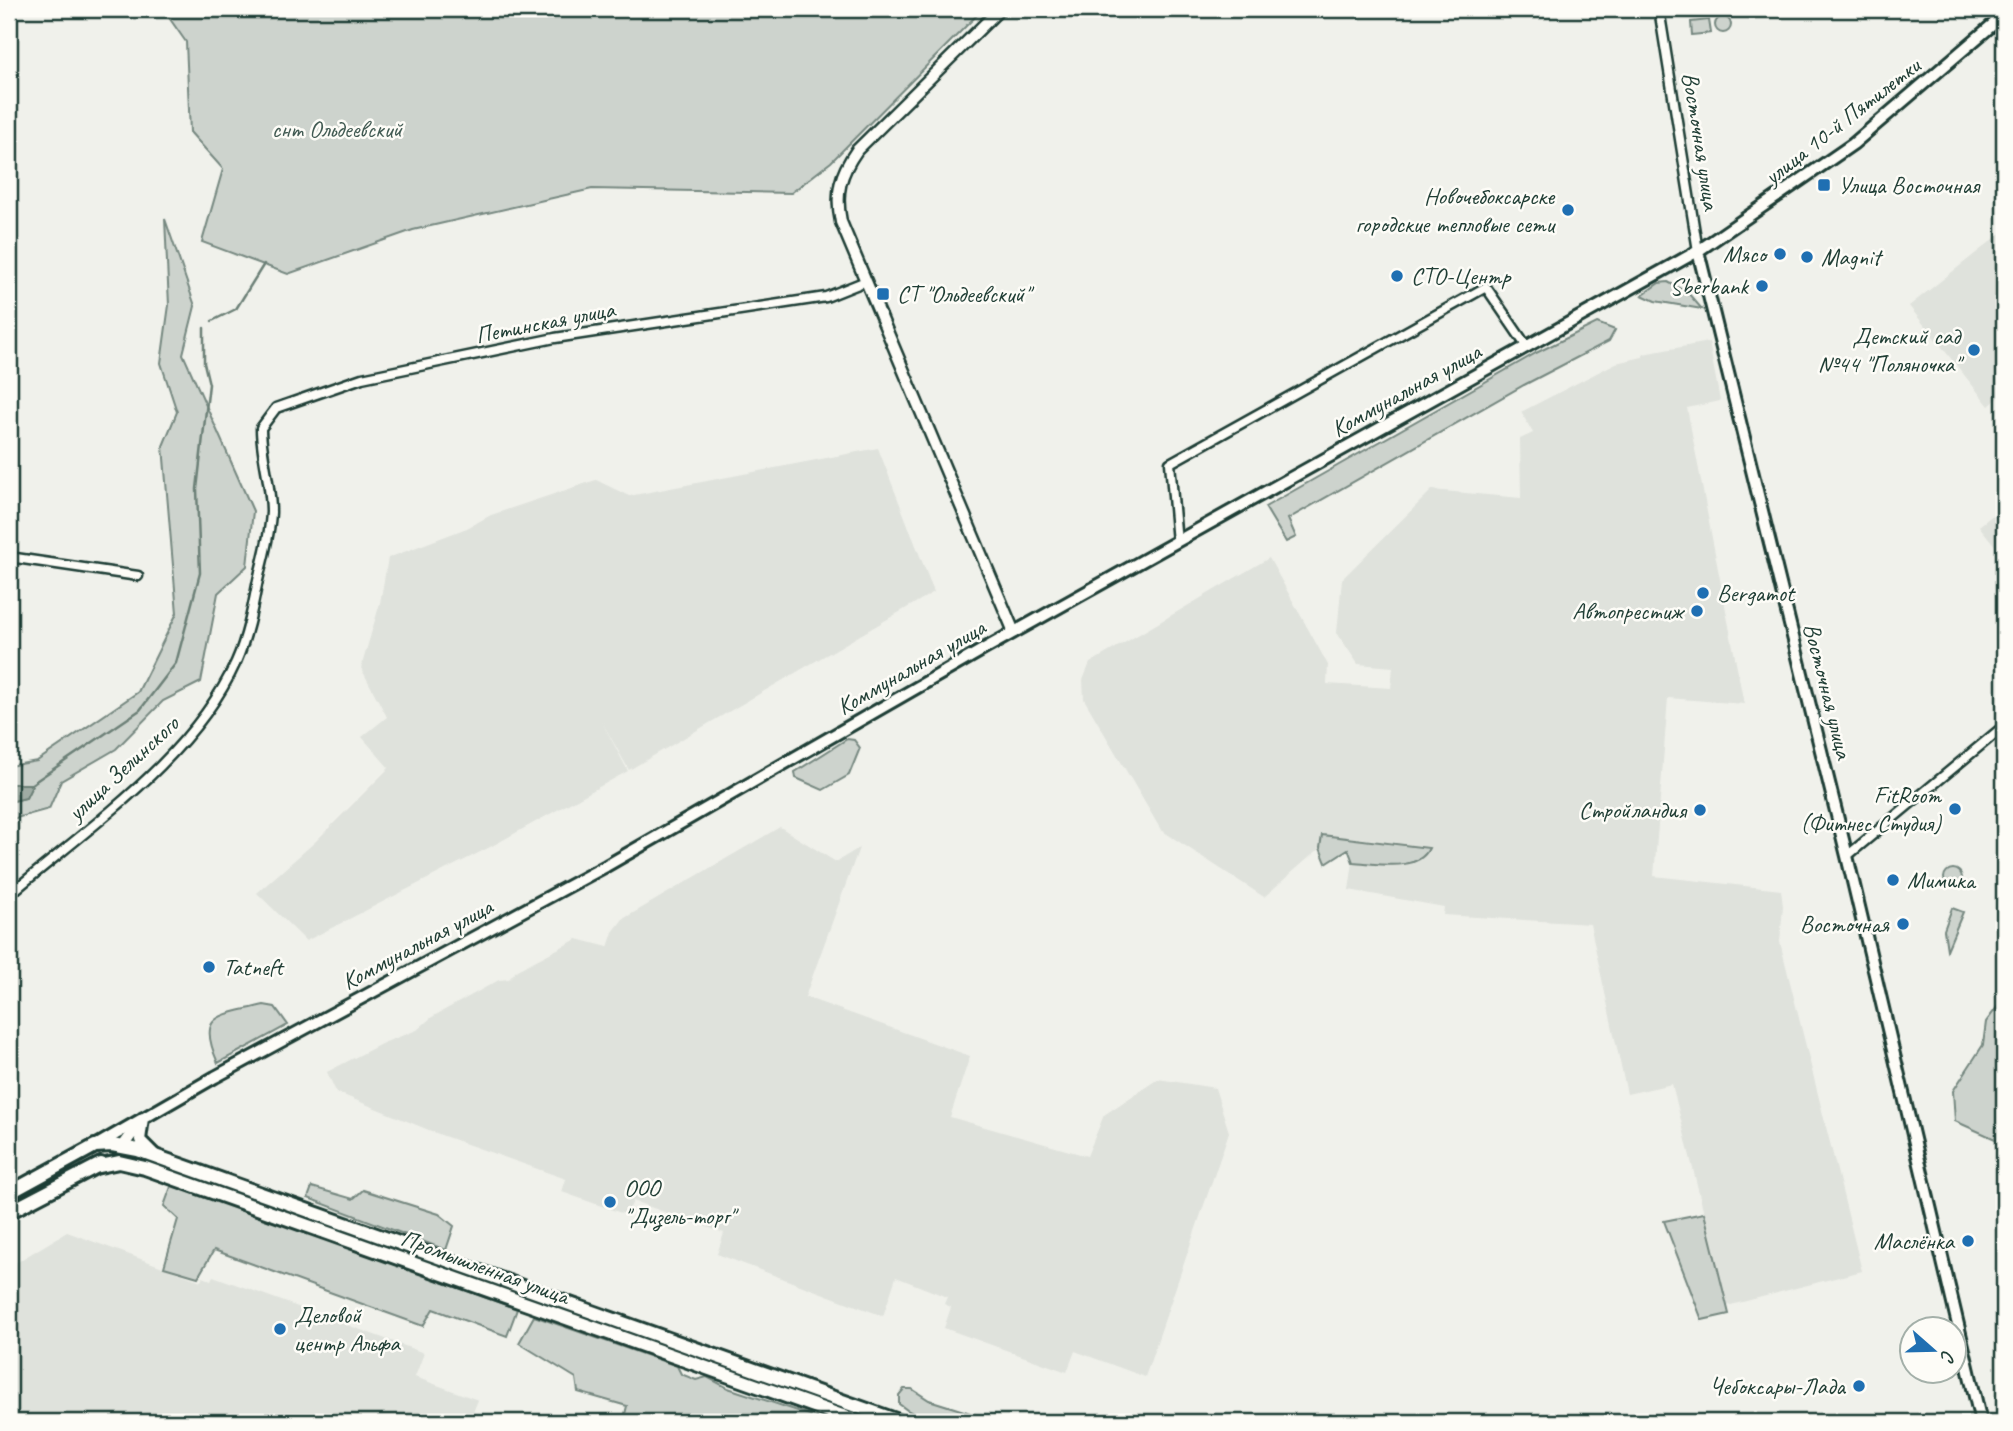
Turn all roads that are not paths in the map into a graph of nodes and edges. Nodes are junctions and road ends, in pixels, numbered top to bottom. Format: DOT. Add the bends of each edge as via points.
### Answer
graph roads {
  1 [pos="1000,9"];
  2 [pos="1659,9"];
  3 [pos="2004,15"];
  4 [pos="1698,251"];
  5 [pos="866,281"];
  6 [pos="1527,347"];
  7 [pos="276,408"];
  8 [pos="1177,541"];
  9 [pos="9,557"];
  10 [pos="138,576"];
  11 [pos="1014,632"];
  12 [pos="2004,726"];
  13 [pos="1847,856"];
  14 [pos="9,895"];
  15 [pos="144,1118"];
  16 [pos="95,1146"];
  17 [pos="123,1146"];
  18 [pos="159,1157"];
  19 [pos="128,1163"];
  20 [pos="95,1167"];
  21 [pos="9,1193"];
  22 [pos="9,1212"];
  23 [pos="452,1262"];
  24 [pos="447,1275"];
  25 [pos="533,1291"];
  26 [pos="528,1304"];
  27 [pos="642,1330"];
  28 [pos="638,1343"];
  29 [pos="853,1405"];
  30 [pos="854,1420"];
  31 [pos="901,1422"];
  32 [pos="1981,1422"];
  1 -- 5 [label="street" via="847,164 837,204"];
  2 -- 4 [label="street, Восточная улица"];
  3 -- 4 [label="main road, улица 10-й Пятилетки" via="1853,144"];
  4 -- 6 [label="main road, Коммунальная улица"];
  4 -- 13 [label="main road, Восточная улица"];
  5 -- 7 [label="street, Петинская улица" via="826,297 555,338 362,378"];
  5 -- 11 [label="street"];
  6 -- 8 [label="main road, Коммунальная улица"];
  6 -- 8 [label="street" via="1486,287 1426,320 1170,463"];
  7 -- 14 [label="street, улица Зелинского" via="261,428 269,477 269,533 247,631 219,694 186,740"];
  8 -- 11 [label="main road, Коммунальная улица"];
  9 -- 10 [label="street"];
  11 -- 15 [label="main road, Коммунальная улица" via="606,866"];
  12 -- 13 [label="street"];
  13 -- 32 [label="main road, Восточная улица"];
  15 -- 16 [label="main road, Промышленная улица"];
  15 -- 17 [label="main road, Промышленная улица"];
  15 -- 18 [label="main road" via="140,1140"];
  16 -- 17 [label="main road, Промышленная улица"];
  16 -- 21 [label="main road, Промышленная улица"];
  17 -- 18 [label="main road, Промышленная улица"];
  17 -- 19 [label="main road"];
  17 -- 20 [label="main road, Промышленная улица"];
  18 -- 23 [label="main road, Промышленная улица"];
  19 -- 20 [label="main road, Промышленная улица"];
  19 -- 24 [label="main road, Промышленная улица"];
  20 -- 22 [label="main road, Промышленная улица"];
  23 -- 24 [label="main road"];
  23 -- 25 [label="main road, Промышленная улица"];
  24 -- 26 [label="main road, Промышленная улица"];
  25 -- 26 [label="main road"];
  25 -- 27 [label="main road, Промышленная улица"];
  26 -- 28 [label="main road, Промышленная улица"];
  27 -- 28 [label="main road"];
  27 -- 29 [label="main road, Промышленная улица"];
  28 -- 30 [label="main road, Промышленная улица"];
  29 -- 30 [label="main road"];
  29 -- 31 [label="main road, Промышленная улица"];
}
